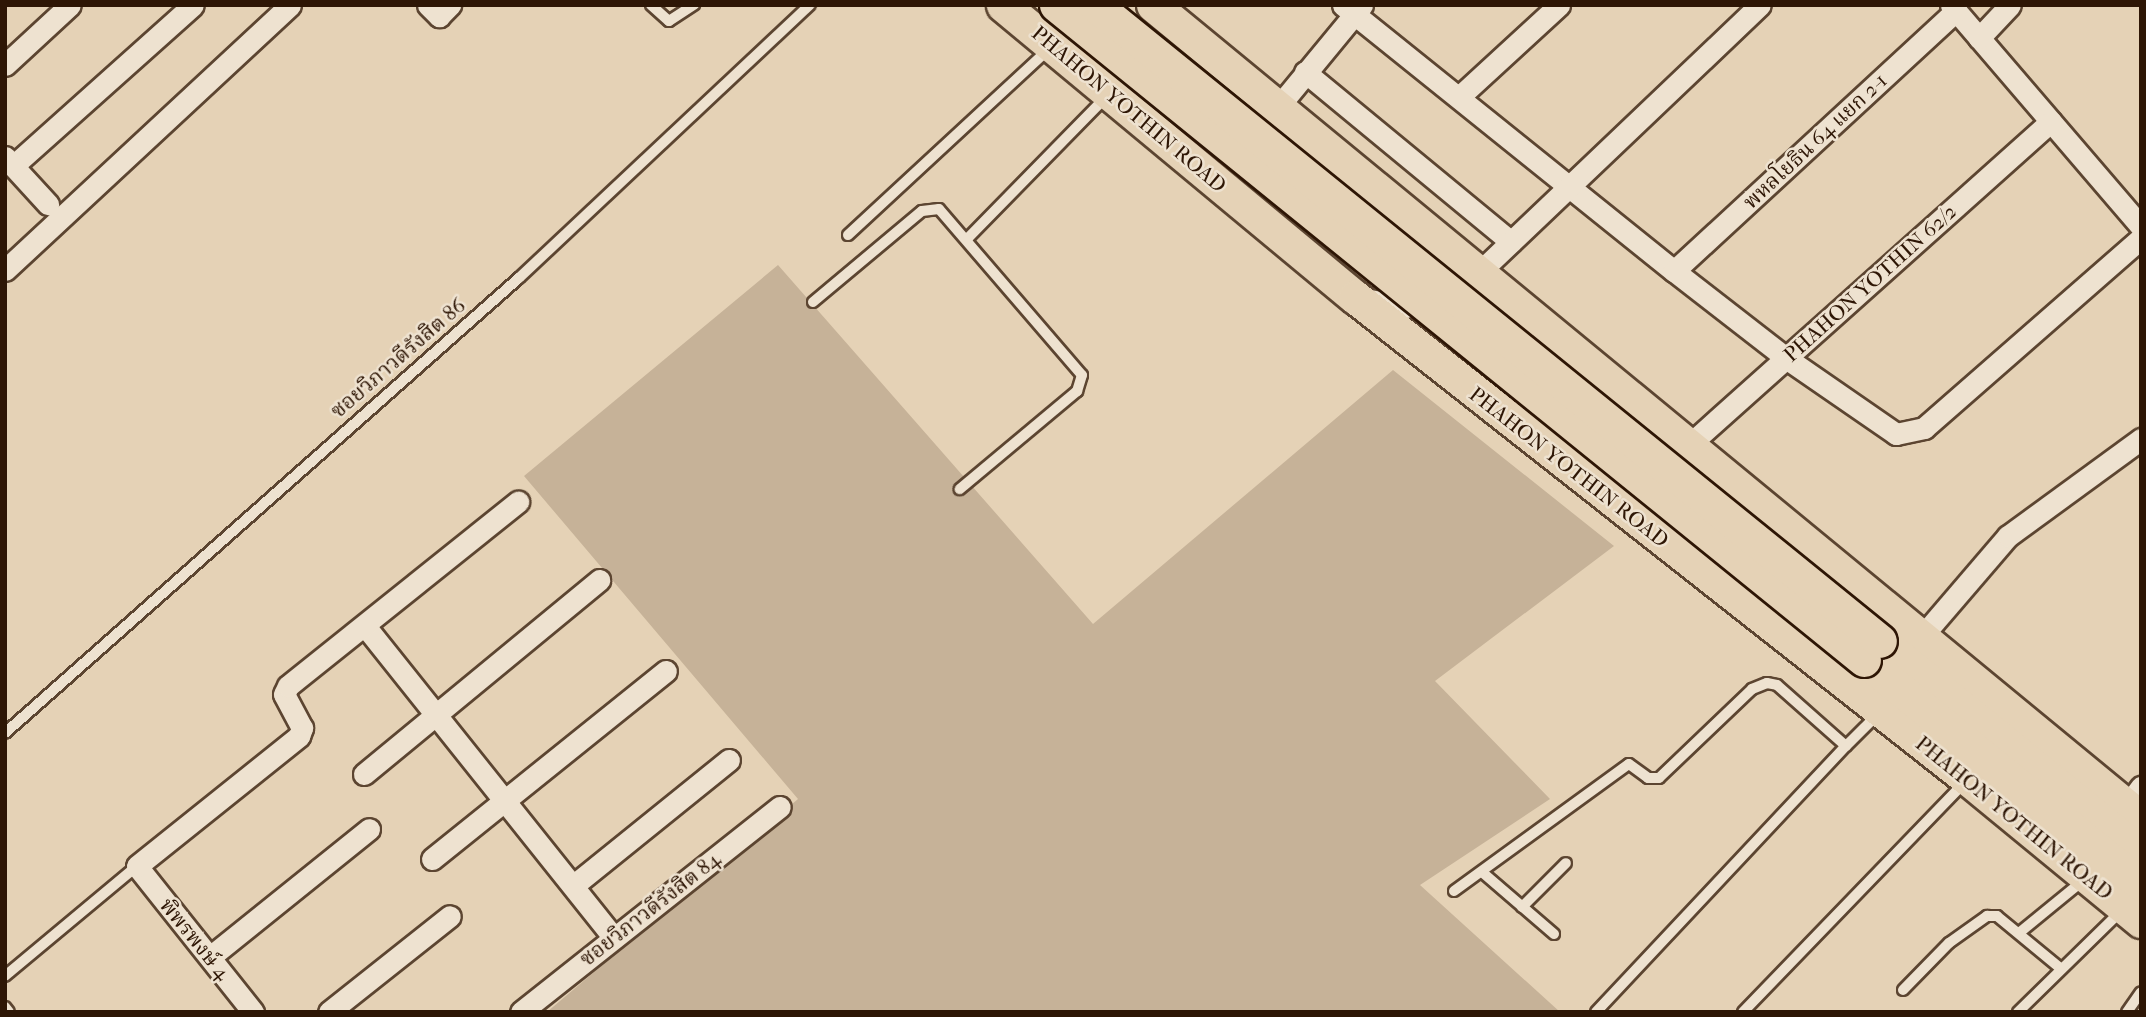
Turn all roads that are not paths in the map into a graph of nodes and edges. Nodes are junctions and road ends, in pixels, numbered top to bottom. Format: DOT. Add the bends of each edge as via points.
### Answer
graph roads {
  1 [pos="70,5"];
  2 [pos="193,5"];
  3 [pos="290,5"];
  4 [pos="428,5"];
  5 [pos="450,5"];
  6 [pos="651,5"];
  7 [pos="694,5"];
  8 [pos="810,5"];
  9 [pos="1003,5"];
  10 [pos="1056,5"];
  11 [pos="1095,5"];
  12 [pos="1153,5"];
  13 [pos="1559,5"];
  14 [pos="1760,5"];
  15 [pos="2010,5"];
  16 [pos="1353,8"];
  17 [pos="1953,8"];
  18 [pos="1979,38"];
  19 [pos="1052,46"];
  20 [pos="5,65"];
  21 [pos="1305,72"];
  22 [pos="1109,94"];
  23 [pos="1459,97"];
  24 [pos="1278,107"];
  25 [pos="2051,121"];
  26 [pos="1328,149"];
  27 [pos="9,162"];
  28 [pos="1568,187"];
  29 [pos="48,204"];
  30 [pos="1261,218"];
  31 [pos="2141,227"];
  32 [pos="848,235"];
  33 [pos="2141,238"];
  34 [pos="967,240"];
  35 [pos="1511,242"];
  36 [pos="5,270"];
  37 [pos="1674,271"];
  38 [pos="1482,272"];
  39 [pos="1355,297"];
  40 [pos="814,302"];
  41 [pos="1786,358"];
  42 [pos="1636,402"];
  43 [pos="2141,439"];
  44 [pos="1690,444"];
  45 [pos="1578,476"];
  46 [pos="960,489"];
  47 [pos="518,502"];
  48 [pos="598,580"];
  49 [pos="365,626"];
  50 [pos="1923,635"];
  51 [pos="1872,651"];
  52 [pos="666,671"];
  53 [pos="1879,712"];
  54 [pos="435,713"];
  55 [pos="5,733"];
  56 [pos="1846,746"];
  57 [pos="729,760"];
  58 [pos="364,774"];
  59 [pos="1968,779"];
  60 [pos="505,799"];
  61 [pos="2136,804"];
  62 [pos="780,807"];
  63 [pos="369,829"];
  64 [pos="2141,852"];
  65 [pos="432,859"];
  66 [pos="1566,863"];
  67 [pos="137,866"];
  68 [pos="1482,872"];
  69 [pos="2088,877"];
  70 [pos="574,885"];
  71 [pos="1454,891"];
  72 [pos="2135,904"];
  73 [pos="1522,906"];
  74 [pos="450,916"];
  75 [pos="2019,933"];
  76 [pos="1554,934"];
  77 [pos="614,938"];
  78 [pos="210,957"];
  79 [pos="2060,968"];
  80 [pos="5,976"];
  81 [pos="1903,990"];
  82 [pos="2141,992"];
  83 [pos="5,1007"];
  84 [pos="9,1012"];
  85 [pos="253,1012"];
  86 [pos="329,1012"];
  87 [pos="521,1012"];
  88 [pos="1596,1012"];
  89 [pos="1743,1012"];
  90 [pos="2018,1012"];
  91 [pos="2127,1012"];
  1 -- 20 [label="street"];
  2 -- 27 [label="street"];
  3 -- 36 [label="street"];
  4 -- 5 [label="street" via="439,16"];
  6 -- 7 [label="lane" via="669,21"];
  8 -- 55 [label="lane, ซอยวิภาวดีรังสิต 86" via="520,278"];
  9 -- 19 [label="main road, PHAHON YOTHIN ROAD"];
  10 -- 51 [label="main road, PHAHON YOTHIN ROAD, bridge"];
  11 -- 51 [label="main road, PHAHON YOTHIN ROAD, bridge"];
  12 -- 24 [label="main road"];
  13 -- 23 [label="street"];
  14 -- 28 [label="street"];
  15 -- 18 [label="street"];
  16 -- 21 [label="street"];
  16 -- 23 [label="street"];
  17 -- 18 [label="street"];
  17 -- 37 [label="street, พหลโยธิน 64 แยก 2-1"];
  18 -- 25 [label="street"];
  19 -- 22 [label="main road, PHAHON YOTHIN ROAD"];
  19 -- 32 [label="lane"];
  21 -- 24 [label="street"];
  21 -- 35 [label="street"];
  22 -- 30 [label="main road, PHAHON YOTHIN ROAD"];
  22 -- 34 [label="lane"];
  23 -- 28 [label="street"];
  24 -- 26 [label="main road"];
  25 -- 31 [label="street"];
  25 -- 41 [label="street, PHAHON YOTHIN 62/2"];
  26 -- 30 [label="main road" via="1388,214 1392,230 1377,250 1354,263 1327,261"];
  26 -- 38 [label="main road"];
  27 -- 29 [label="street"];
  28 -- 35 [label="street"];
  28 -- 37 [label="street"];
  30 -- 39 [label="main road, PHAHON YOTHIN ROAD"];
  33 -- 41 [label="street" via="1916,432 1896,434"];
  34 -- 40 [label="lane" via="939,209 928,208"];
  34 -- 46 [label="lane" via="1082,375 1077,391"];
  35 -- 38 [label="street"];
  37 -- 41 [label="street"];
  38 -- 39 [label="street" via="1450,295 1405,307"];
  38 -- 42 [label="main road"];
  39 -- 45 [label="main road, PHAHON YOTHIN ROAD"];
  41 -- 44 [label="street, PHAHON YOTHIN 62/2"];
  42 -- 44 [label="main road"];
  42 -- 45 [label="main road" via="1566,361 1541,361 1522,373 1515,387 1520,415"];
  43 -- 50 [label="street" via="2008,536"];
  44 -- 50 [label="main road"];
  45 -- 53 [label="main road, PHAHON YOTHIN ROAD"];
  47 -- 49 [label="street"];
  48 -- 54 [label="street"];
  49 -- 54 [label="street"];
  49 -- 67 [label="street" via="288,686 284,694 302,728 299,736"];
  50 -- 61 [label="main road"];
  51 -- 64 [label="main road, PHAHON YOTHIN ROAD"];
  51 -- 72 [label="main road, PHAHON YOTHIN ROAD"];
  52 -- 60 [label="street"];
  53 -- 56 [label="lane"];
  53 -- 59 [label="main road, PHAHON YOTHIN ROAD"];
  54 -- 58 [label="street"];
  54 -- 60 [label="street"];
  56 -- 68 [label="lane" via="1777,685 1767,683 1752,689 1658,778 1648,778 1629,764"];
  56 -- 88 [label="lane"];
  57 -- 70 [label="street"];
  59 -- 69 [label="main road, PHAHON YOTHIN ROAD"];
  59 -- 89 [label="lane"];
  60 -- 65 [label="street"];
  60 -- 70 [label="street"];
  62 -- 77 [label="street, ซอยวิภาวดีรังสิต 84"];
  63 -- 78 [label="street"];
  66 -- 73 [label="lane"];
  67 -- 78 [label="street, พิพรพงษ์ 4"];
  67 -- 80 [label="lane"];
  68 -- 71 [label="lane"];
  68 -- 73 [label="lane"];
  69 -- 72 [label="main road, PHAHON YOTHIN ROAD"];
  69 -- 75 [label="lane"];
  70 -- 77 [label="street"];
  72 -- 79 [label="lane"];
  73 -- 76 [label="lane"];
  74 -- 86 [label="street"];
  75 -- 79 [label="lane"];
  75 -- 81 [label="lane" via="1997,916 1977,920"];
  77 -- 87 [label="street, ซอยวิภาวดีรังสิต 84"];
  78 -- 85 [label="street, พิพรพงษ์ 4"];
  79 -- 90 [label="lane"];
  82 -- 91 [label="lane"];
  83 -- 84 [label="lane"];
}
